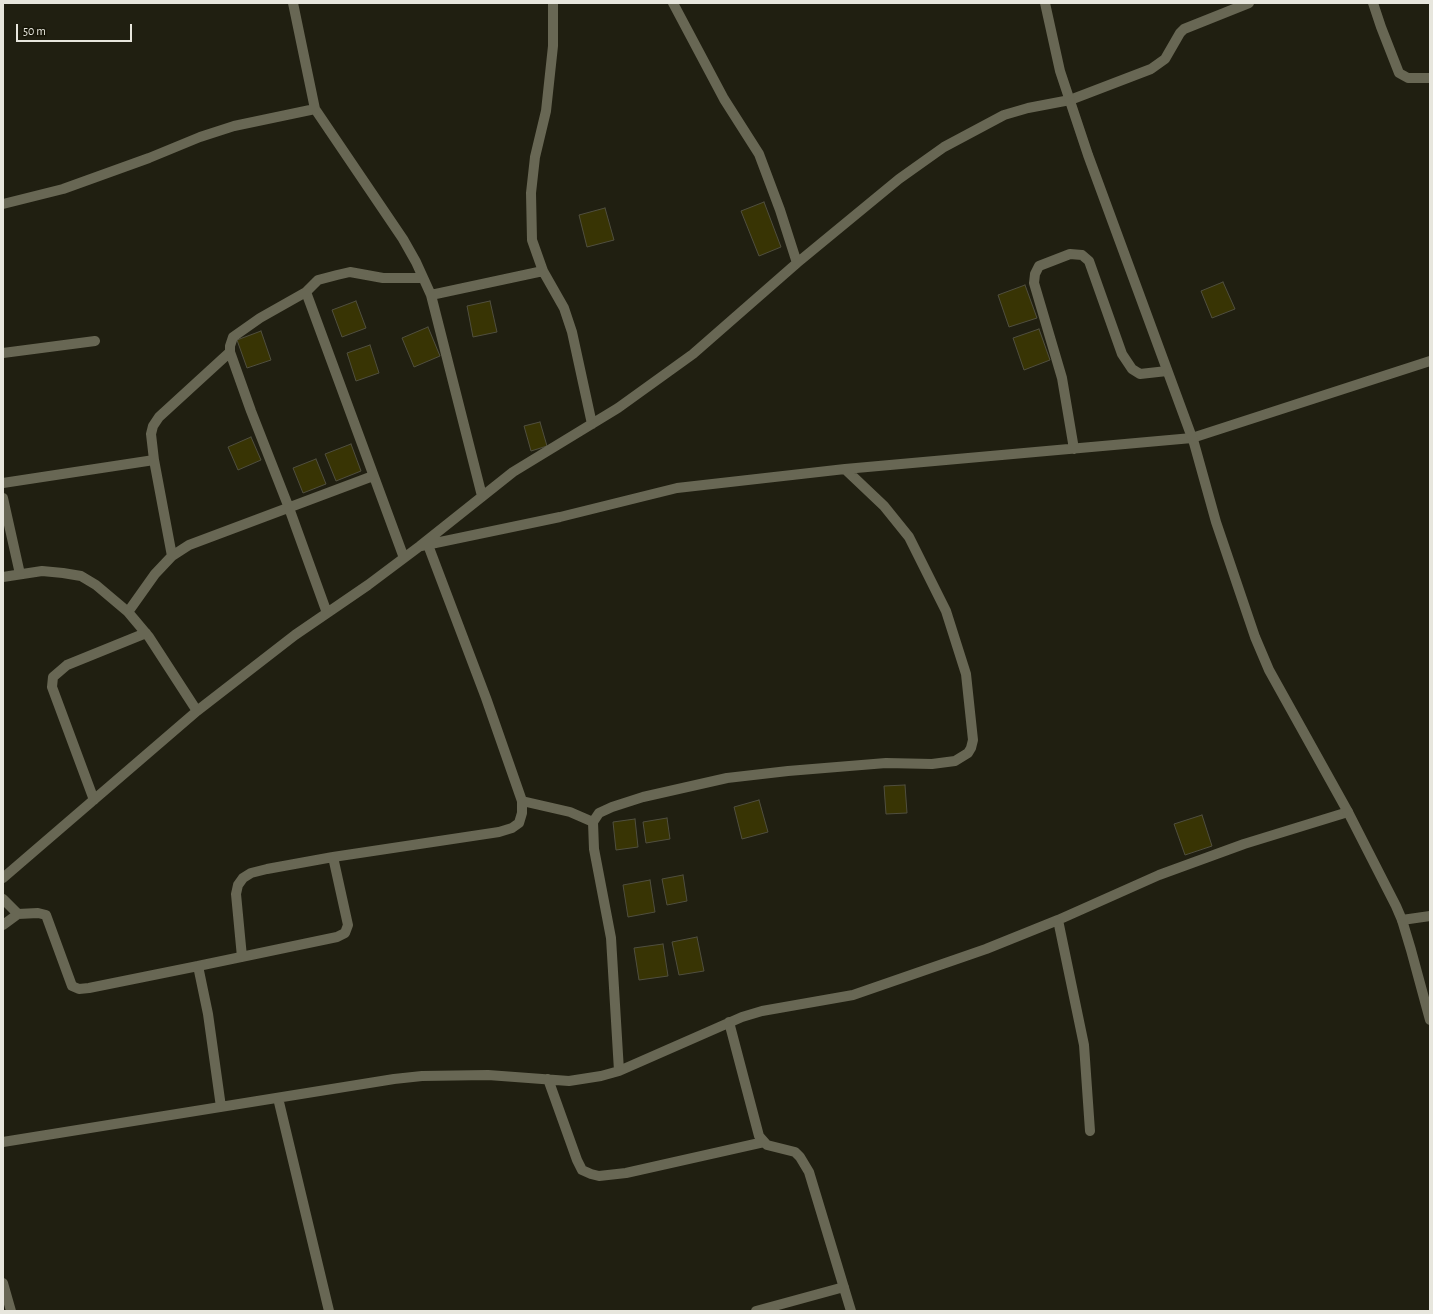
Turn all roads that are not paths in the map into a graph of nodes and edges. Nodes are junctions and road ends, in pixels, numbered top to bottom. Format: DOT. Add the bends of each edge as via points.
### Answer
graph roads {
  1 [pos="293,3"];
  2 [pos="553,3"];
  3 [pos="673,3"];
  4 [pos="1045,3"];
  5 [pos="1249,3"];
  6 [pos="1373,3"];
  7 [pos="1430,78"];
  8 [pos="1070,100"];
  9 [pos="315,109"];
  10 [pos="3,204"];
  11 [pos="797,263"];
  12 [pos="543,271"];
  13 [pos="423,278"];
  14 [pos="306,292"];
  15 [pos="431,295"];
  16 [pos="95,342"];
  17 [pos="230,352"];
  18 [pos="3,353"];
  19 [pos="1430,361"];
  20 [pos="1167,371"];
  21 [pos="592,424"];
  22 [pos="1192,438"];
  23 [pos="1074,449"];
  24 [pos="154,460"];
  25 [pos="845,469"];
  26 [pos="374,476"];
  27 [pos="3,483"];
  28 [pos="482,496"];
  29 [pos="3,498"];
  30 [pos="289,508"];
  31 [pos="424,546"];
  32 [pos="172,556"];
  33 [pos="404,558"];
  34 [pos="20,574"];
  35 [pos="3,577"];
  36 [pos="128,612"];
  37 [pos="327,613"];
  38 [pos="146,632"];
  39 [pos="197,711"];
  40 [pos="94,800"];
  41 [pos="522,801"];
  42 [pos="1348,812"];
  43 [pos="593,822"];
  44 [pos="333,857"];
  45 [pos="3,878"];
  46 [pos="3,900"];
  47 [pos="18,914"];
  48 [pos="1430,916"];
  49 [pos="1058,920"];
  50 [pos="1402,920"];
  51 [pos="3,925"];
  52 [pos="242,957"];
  53 [pos="198,966"];
  54 [pos="1430,1020"];
  55 [pos="729,1022"];
  56 [pos="619,1071"];
  57 [pos="548,1079"];
  58 [pos="278,1098"];
  59 [pos="221,1107"];
  60 [pos="1090,1131"];
  61 [pos="3,1142"];
  62 [pos="764,1142"];
  63 [pos="3,1283"];
  64 [pos="844,1287"];
  65 [pos="11,1311"];
  66 [pos="329,1311"];
  67 [pos="756,1311"];
  68 [pos="851,1311"];
  1 -- 9 [label="street"];
  2 -- 12 [label="street" via="553,46 546,112 535,157 531,193 532,240"];
  3 -- 11 [label="street" via="724,98 759,154"];
  4 -- 8 [label="street" via="1060,71"];
  5 -- 8 [label="street" via="1184,29 1165,59 1151,69"];
  6 -- 7 [label="street" via="1399,73 1408,78"];
  8 -- 11 [label="street" via="1004,114 944,147 899,178"];
  8 -- 20 [label="street"];
  9 -- 10 [label="street" via="234,126 63,189"];
  9 -- 13 [label="street" via="403,239"];
  11 -- 21 [label="street" via="693,354"];
  12 -- 15 [label="street"];
  12 -- 21 [label="street" via="564,308 572,332"];
  13 -- 14 [label="street" via="382,278 350,272 318,280"];
  13 -- 15 [label="street"];
  14 -- 17 [label="street" via="260,318 233,337"];
  14 -- 26 [label="street"];
  15 -- 28 [label="street"];
  16 -- 18 [label="street"];
  17 -- 24 [label="street" via="159,417 151,434"];
  17 -- 30 [label="street" via="250,411"];
  19 -- 22 [label="street"];
  20 -- 22 [label="street"];
  20 -- 23 [label="street" via="1140,374 1132,369 1122,354 1089,261 1082,256 1070,254 1039,266 1034,283 1062,378"];
  21 -- 28 [label="street" via="513,472"];
  22 -- 23 [label="street"];
  22 -- 42 [label="street" via="1216,522 1255,637 1269,670"];
  23 -- 25 [label="street"];
  24 -- 27 [label="street"];
  24 -- 32 [label="street"];
  25 -- 31 [label="street" via="677,488 560,517"];
  25 -- 43 [label="street" via="884,506 909,538 946,611 966,674 973,740 968,753 955,761 932,764 886,763 728,778 643,797 612,807 599,813"];
  26 -- 30 [label="street"];
  26 -- 33 [label="street"];
  28 -- 31 [label="street"];
  29 -- 34 [label="street"];
  30 -- 32 [label="street" via="189,546"];
  30 -- 37 [label="street"];
  31 -- 33 [label="street"];
  31 -- 41 [label="street" via="486,698"];
  32 -- 36 [label="street"];
  33 -- 37 [label="street"];
  34 -- 35 [label="street"];
  34 -- 36 [label="street" via="42,572 81,576"];
  36 -- 38 [label="street"];
  37 -- 39 [label="street"];
  38 -- 39 [label="street"];
  38 -- 40 [label="street" via="67,665 53,677 52,686"];
  39 -- 40 [label="street"];
  40 -- 45 [label="street"];
  41 -- 43 [label="street" via="570,812"];
  41 -- 44 [label="street" via="519,822 512,828 499,832"];
  42 -- 49 [label="street" via="1244,844 1160,876"];
  42 -- 50 [label="street"];
  43 -- 56 [label="street" via="594,849 611,938"];
  44 -- 52 [label="street" via="267,869 243,878 236,894"];
  44 -- 52 [label="street" via="348,925 345,933 337,938"];
  46 -- 47 [label="street"];
  47 -- 51 [label="street"];
  47 -- 53 [label="street" via="46,915 72,986 79,989"];
  48 -- 50 [label="street"];
  49 -- 55 [label="street" via="986,950 853,995 762,1011"];
  49 -- 60 [label="street" via="1084,1045"];
  50 -- 54 [label="street"];
  52 -- 53 [label="street"];
  53 -- 59 [label="street" via="208,1014"];
  55 -- 56 [label="street"];
  55 -- 62 [label="street" via="759,1136"];
  56 -- 57 [label="street" via="583,1080"];
  57 -- 58 [label="street" via="488,1075 422,1076"];
  57 -- 62 [label="street" via="577,1160 582,1170 590,1174 599,1176 626,1173"];
  58 -- 59 [label="street"];
  58 -- 66 [label="street"];
  59 -- 61 [label="street"];
  62 -- 64 [label="street" via="796,1152 809,1172"];
  63 -- 65 [label="street"];
  64 -- 67 [label="street"];
  64 -- 68 [label="street"];
}
